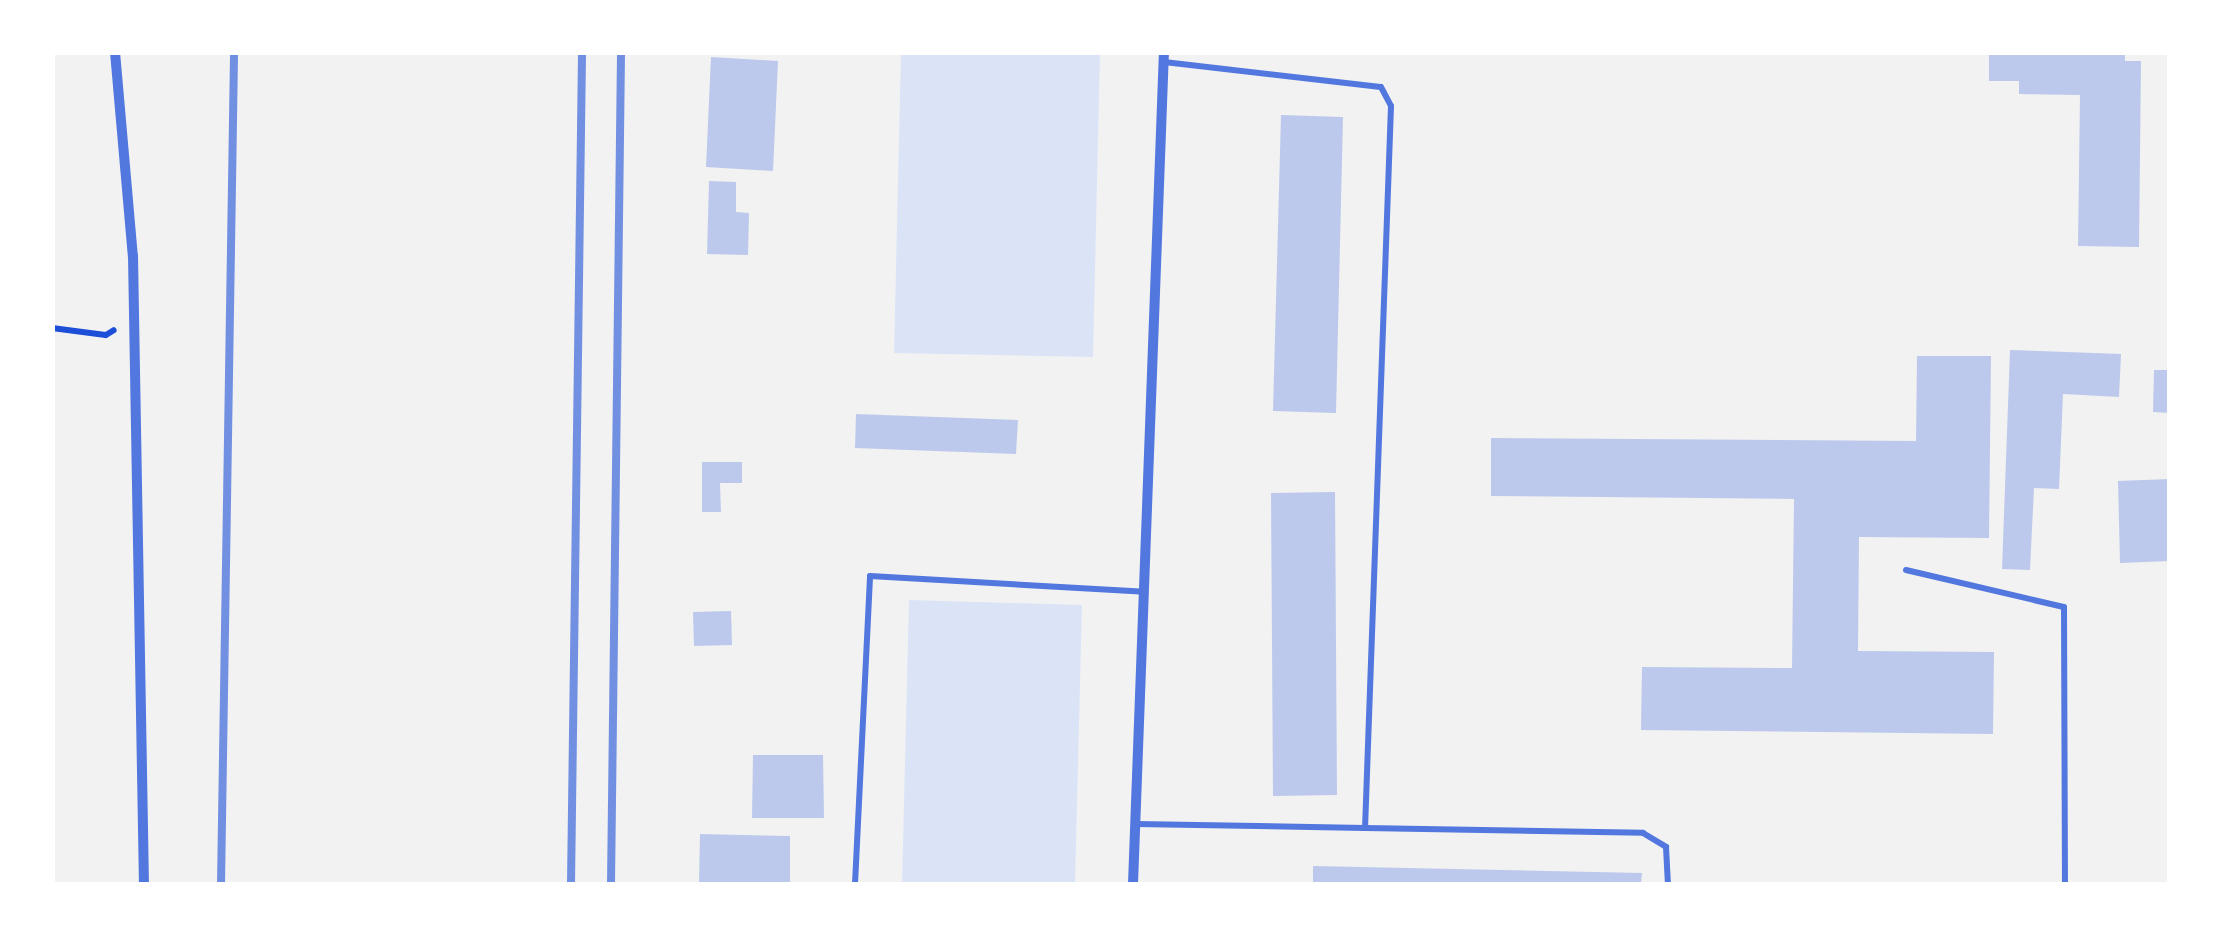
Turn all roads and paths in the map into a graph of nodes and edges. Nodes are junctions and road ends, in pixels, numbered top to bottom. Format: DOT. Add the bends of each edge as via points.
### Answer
graph roads {
  1 [pos="115,52"];
  2 [pos="1164,57"];
  3 [pos="135,316"];
  4 [pos="52,328"];
  5 [pos="1906,570"];
  6 [pos="1146,592"];
  7 [pos="1136,824"];
  8 [pos="1364,828"];
  9 [pos="144,884"];
  10 [pos="854,884"];
  11 [pos="1133,884"];
  12 [pos="1668,884"];
  13 [pos="2064,884"];
  1 -- 3 [label="street"];
  2 -- 6 [label="street"];
  2 -- 8 [label="lane" via="1381,87 1390,106"];
  3 -- 4 [label="path" via="106,335"];
  3 -- 9 [label="street"];
  5 -- 13 [label="lane" via="2064,607"];
  6 -- 7 [label="street"];
  6 -- 10 [label="lane" via="870,576"];
  7 -- 8 [label="lane"];
  7 -- 11 [label="street"];
  8 -- 12 [label="lane" via="1644,833 1666,846"];
}
